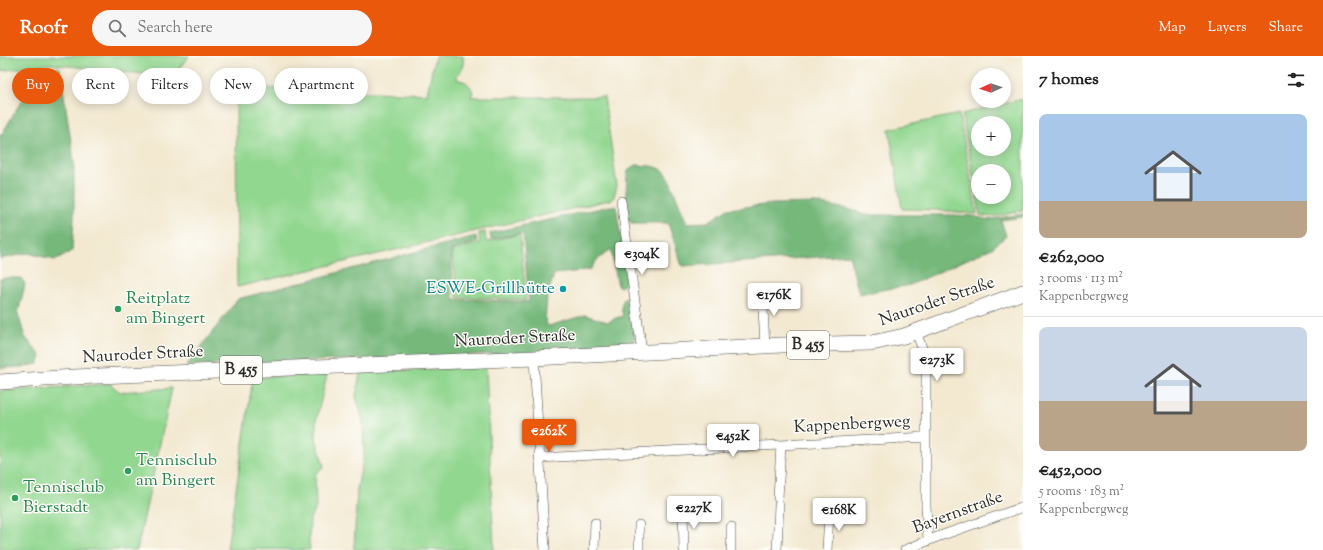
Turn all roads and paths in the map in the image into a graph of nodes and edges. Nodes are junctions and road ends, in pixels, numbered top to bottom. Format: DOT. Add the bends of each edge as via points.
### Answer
graph roads {
  1 [pos="621,201"];
  2 [pos="762,290"];
  3 [pos="1023,292"];
  4 [pos="916,332"];
  5 [pos="765,346"];
  6 [pos="642,352"];
  7 [pos="534,358"];
  8 [pos="0,382"];
  9 [pos="926,437"];
  10 [pos="781,445"];
  11 [pos="539,458"];
  12 [pos="1023,507"];
  13 [pos="683,510"];
  14 [pos="829,514"];
  15 [pos="595,523"];
  16 [pos="639,525"];
  17 [pos="731,527"];
  18 [pos="928,540"];
  19 [pos="545,550"];
  20 [pos="594,550"];
  21 [pos="639,550"];
  22 [pos="684,550"];
  23 [pos="731,550"];
  24 [pos="777,550"];
  25 [pos="828,550"];
  26 [pos="905,550"];
  1 -- 6 [label="street"];
  2 -- 5 [label="street"];
  3 -- 4 [label="main road, Nauroder Straße / B 455"];
  4 -- 5 [label="main road, Nauroder Straße / B 455" via="872,343"];
  4 -- 9 [label="street, Kappenbergweg" via="924,353 926,373"];
  5 -- 6 [label="main road, Nauroder Straße / B 455"];
  6 -- 7 [label="main road, Nauroder Straße / B 455"];
  7 -- 8 [label="main road, Nauroder Straße / B 455"];
  7 -- 11 [label="street"];
  9 -- 10 [label="street, Kappenbergweg"];
  9 -- 18 [label="street, Kappenbergweg"];
  10 -- 11 [label="street, Kappenbergweg"];
  10 -- 24 [label="street, Kappenbergweg"];
  11 -- 19 [label="street"];
  12 -- 18 [label="street, Bayernstraße"];
  13 -- 22 [label="street"];
  14 -- 25 [label="street"];
  15 -- 20 [label="street"];
  16 -- 21 [label="street"];
  17 -- 23 [label="street"];
  18 -- 26 [label="street, Bayernstraße"];
}
